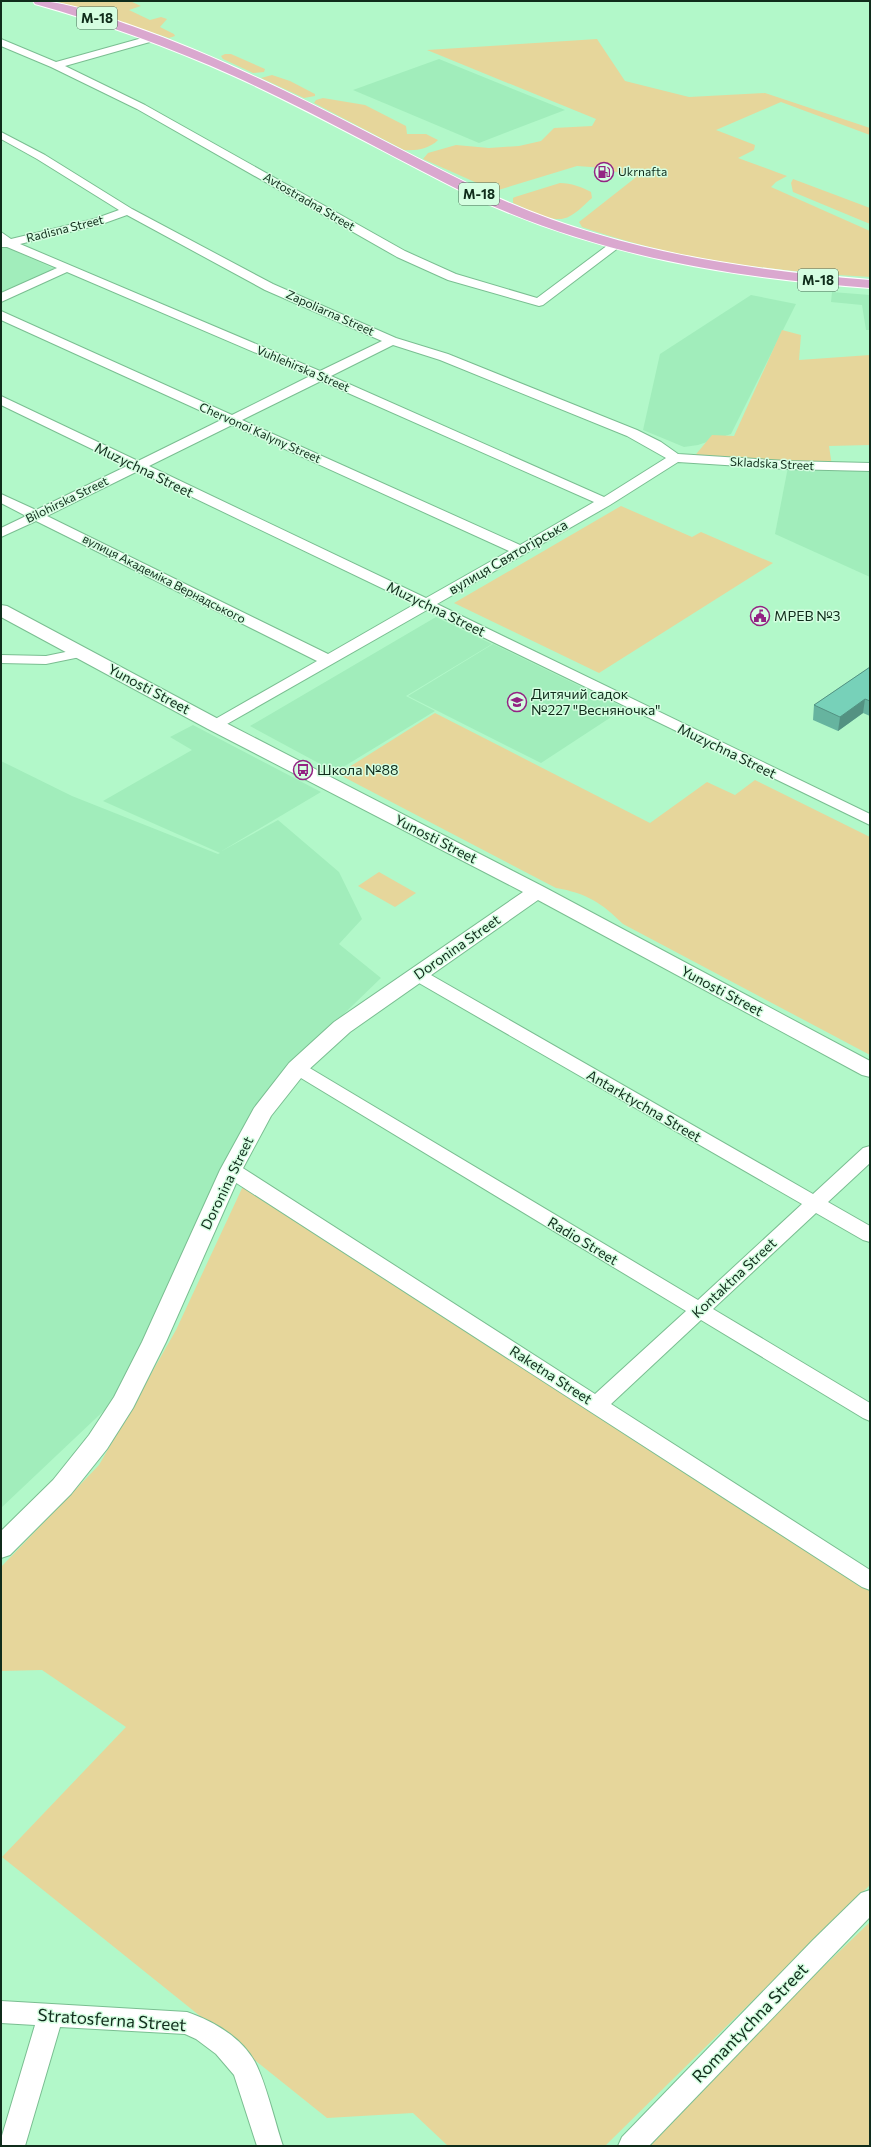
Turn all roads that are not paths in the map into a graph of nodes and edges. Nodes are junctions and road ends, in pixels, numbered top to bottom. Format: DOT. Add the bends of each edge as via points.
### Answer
graph roads {
  1 [pos="39,1"];
  2 [pos="153,38"];
  3 [pos="1,42"];
  4 [pos="55,65"];
  5 [pos="1,135"];
  6 [pos="128,211"];
  7 [pos="3,241"];
  8 [pos="616,246"];
  9 [pos="67,268"];
  10 [pos="870,284"];
  11 [pos="1,298"];
  12 [pos="1,315"];
  13 [pos="392,341"];
  14 [pos="320,376"];
  15 [pos="1,400"];
  16 [pos="230,420"];
  17 [pos="675,458"];
  18 [pos="135,466"];
  19 [pos="870,467"];
  20 [pos="1,498"];
  21 [pos="605,502"];
  22 [pos="36,515"];
  23 [pos="1,533"];
  24 [pos="519,550"];
  25 [pos="426,604"];
  26 [pos="1,610"];
  27 [pos="80,653"];
  28 [pos="1,659"];
  29 [pos="327,660"];
  30 [pos="215,725"];
  31 [pos="870,820"];
  32 [pos="537,890"];
  33 [pos="418,975"];
  34 [pos="297,1068"];
  35 [pos="870,1070"];
  36 [pos="870,1152"];
  37 [pos="231,1170"];
  38 [pos="814,1203"];
  39 [pos="870,1235"];
  40 [pos="700,1311"];
  41 [pos="598,1404"];
  42 [pos="870,1413"];
  43 [pos="1,1548"];
  44 [pos="870,1581"];
  45 [pos="870,1901"];
  46 [pos="1,2012"];
  47 [pos="51,2016"];
  48 [pos="12,2146"];
  49 [pos="270,2146"];
  50 [pos="631,2146"];
  1 -- 2 [label="highway, М-18"];
  2 -- 4 [label="street"];
  2 -- 8 [label="highway, М-18" via="203,57 302,104 491,200 562,229"];
  3 -- 4 [label="street, Avtostradna Street"];
  4 -- 8 [label="street, Avtostradna Street" via="141,107 401,254 452,277 539,302"];
  5 -- 6 [label="street, Zapoliarna Street"];
  6 -- 7 [label="street, Radisna Street" via="98,222"];
  6 -- 13 [label="street, Zapoliarna Street" via="247,276"];
  7 -- 9 [label="street, Vuhlehirska Street"];
  8 -- 10 [label="highway, М-18" via="696,264 766,275"];
  9 -- 11 [label="street"];
  9 -- 14 [label="street, Vuhlehirska Street"];
  12 -- 16 [label="street, Chervonoi Kalyny Street"];
  13 -- 14 [label="street, Bilohirska Street"];
  13 -- 17 [label="street, Zapoliarna Street" via="451,360 596,418 656,445"];
  14 -- 16 [label="street, Bilohirska Street"];
  14 -- 21 [label="street, Vuhlehirska Street"];
  15 -- 18 [label="street, Muzychna Street"];
  16 -- 18 [label="street, Bilohirska Street"];
  16 -- 24 [label="street, Chervonoi Kalyny Street"];
  17 -- 19 [label="street, Skladska Street"];
  17 -- 21 [label="street, вулиця Святогірська"];
  18 -- 22 [label="street, Bilohirska Street"];
  18 -- 25 [label="street, Muzychna Street"];
  20 -- 22 [label="street, вулиця Академіка Вернадського"];
  21 -- 24 [label="street, вулиця Святогірська"];
  22 -- 23 [label="street, Bilohirska Street"];
  22 -- 29 [label="street, вулиця Академіка Вернадського"];
  24 -- 25 [label="street, вулиця Святогірська"];
  25 -- 29 [label="street, вулиця Святогірська"];
  25 -- 31 [label="street, Muzychna Street"];
  26 -- 27 [label="street, Yunosti Street"];
  27 -- 28 [label="street" via="46,660"];
  27 -- 30 [label="street, Yunosti Street"];
  29 -- 30 [label="street, вулиця Святогірська"];
  30 -- 32 [label="street, Yunosti Street"];
  32 -- 33 [label="street, Doronina Street"];
  32 -- 35 [label="street, Yunosti Street"];
  33 -- 34 [label="street, Doronina Street" via="342,1027"];
  33 -- 38 [label="street, Antarktychna Street"];
  34 -- 37 [label="street, Doronina Street" via="262,1113"];
  34 -- 40 [label="street, Radio Street"];
  36 -- 38 [label="street, Kontaktna Street"];
  37 -- 41 [label="street, Raketna Street"];
  37 -- 43 [label="street, Doronina Street" via="154,1342 124,1401 98,1442 62,1487"];
  38 -- 39 [label="street, Antarktychna Street"];
  38 -- 40 [label="street, Kontaktna Street"];
  40 -- 41 [label="street, Kontaktna Street"];
  40 -- 42 [label="street, Radio Street"];
  41 -- 44 [label="street, Raketna Street"];
  45 -- 50 [label="street, Romantychna Street"];
  46 -- 47 [label="street, Stratosferna Street"];
  47 -- 48 [label="street"];
  47 -- 49 [label="street, Stratosferna Street" via="187,2023 205,2031 225,2046 245,2069"];
}
